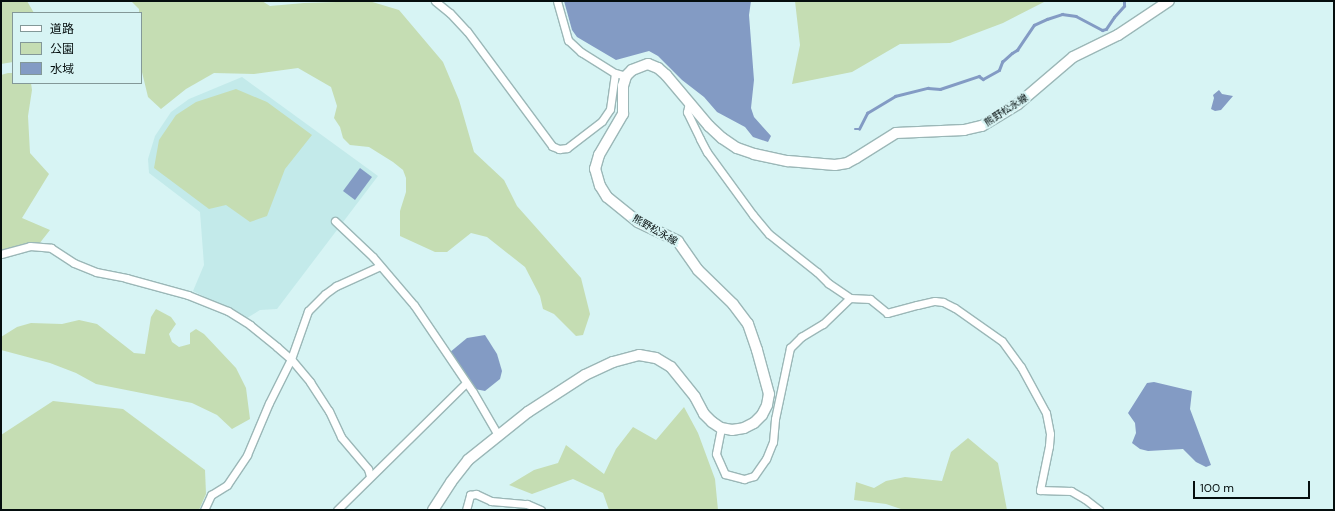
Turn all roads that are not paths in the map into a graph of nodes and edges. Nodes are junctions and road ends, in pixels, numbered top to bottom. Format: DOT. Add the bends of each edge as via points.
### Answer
graph roads {
  1 [pos="435,1"];
  2 [pos="556,1"];
  3 [pos="1169,1"];
  4 [pos="615,73"];
  5 [pos="626,76"];
  6 [pos="689,102"];
  7 [pos="335,221"];
  8 [pos="1,254"];
  9 [pos="380,266"];
  10 [pos="850,298"];
  11 [pos="291,359"];
  12 [pos="466,383"];
  13 [pos="762,416"];
  14 [pos="775,419"];
  15 [pos="721,428"];
  16 [pos="498,436"];
  17 [pos="370,476"];
  18 [pos="204,510"];
  19 [pos="337,510"];
  20 [pos="433,510"];
  21 [pos="466,510"];
  22 [pos="541,510"];
  23 [pos="1099,510"];
  1 -- 4 [label="street" via="467,32 552,146 559,149 567,148 602,121 610,109"];
  2 -- 4 [label="street" via="568,40 581,52"];
  3 -- 6 [label="main road, 熊野松永線" via="1118,36 1073,56 1018,104 982,126 964,130 896,133 847,163 824,165 788,161 738,148 709,126"];
  4 -- 5 [label="street"];
  5 -- 6 [label="main road, 熊野松永線" via="639,66 648,64 658,68"];
  5 -- 13 [label="main road, 熊野松永線" via="622,91 623,114 598,155 595,169 600,186 607,197 638,222 678,241 698,270 733,304 748,324 769,394"];
  6 -- 10 [label="street" via="687,112 703,144 753,215 770,234 828,283"];
  7 -- 9 [label="street" via="356,239"];
  8 -- 11 [label="street" via="30,246 51,248 74,263 96,272 202,300 228,311 250,325"];
  9 -- 11 [label="street" via="348,279 325,294 308,311"];
  9 -- 12 [label="street" via="414,305"];
  10 -- 14 [label="street" via="823,324 801,337 790,348"];
  10 -- 23 [label="street" via="870,299 887,314 935,301 943,302 1002,341 1021,367 1046,413 1050,434 1040,490 1071,491"];
  11 -- 17 [label="street" via="310,382 329,411 341,437 368,469"];
  11 -- 18 [label="street" via="247,455 227,485 211,495"];
  12 -- 16 [label="street"];
  12 -- 17 [label="street"];
  13 -- 14 [label="street"];
  13 -- 15 [label="main road" via="754,424 744,428"];
  14 -- 15 [label="street" via="773,442 766,458 754,476 744,479 725,474 716,454"];
  15 -- 16 [label="main road" via="704,414 695,397 672,367 656,358 639,355 613,362 585,375 528,412"];
  16 -- 20 [label="main road" via="468,460"];
  17 -- 19 [label="street"];
  21 -- 22 [label="street" via="470,495 476,494 491,501 527,504"];
}
